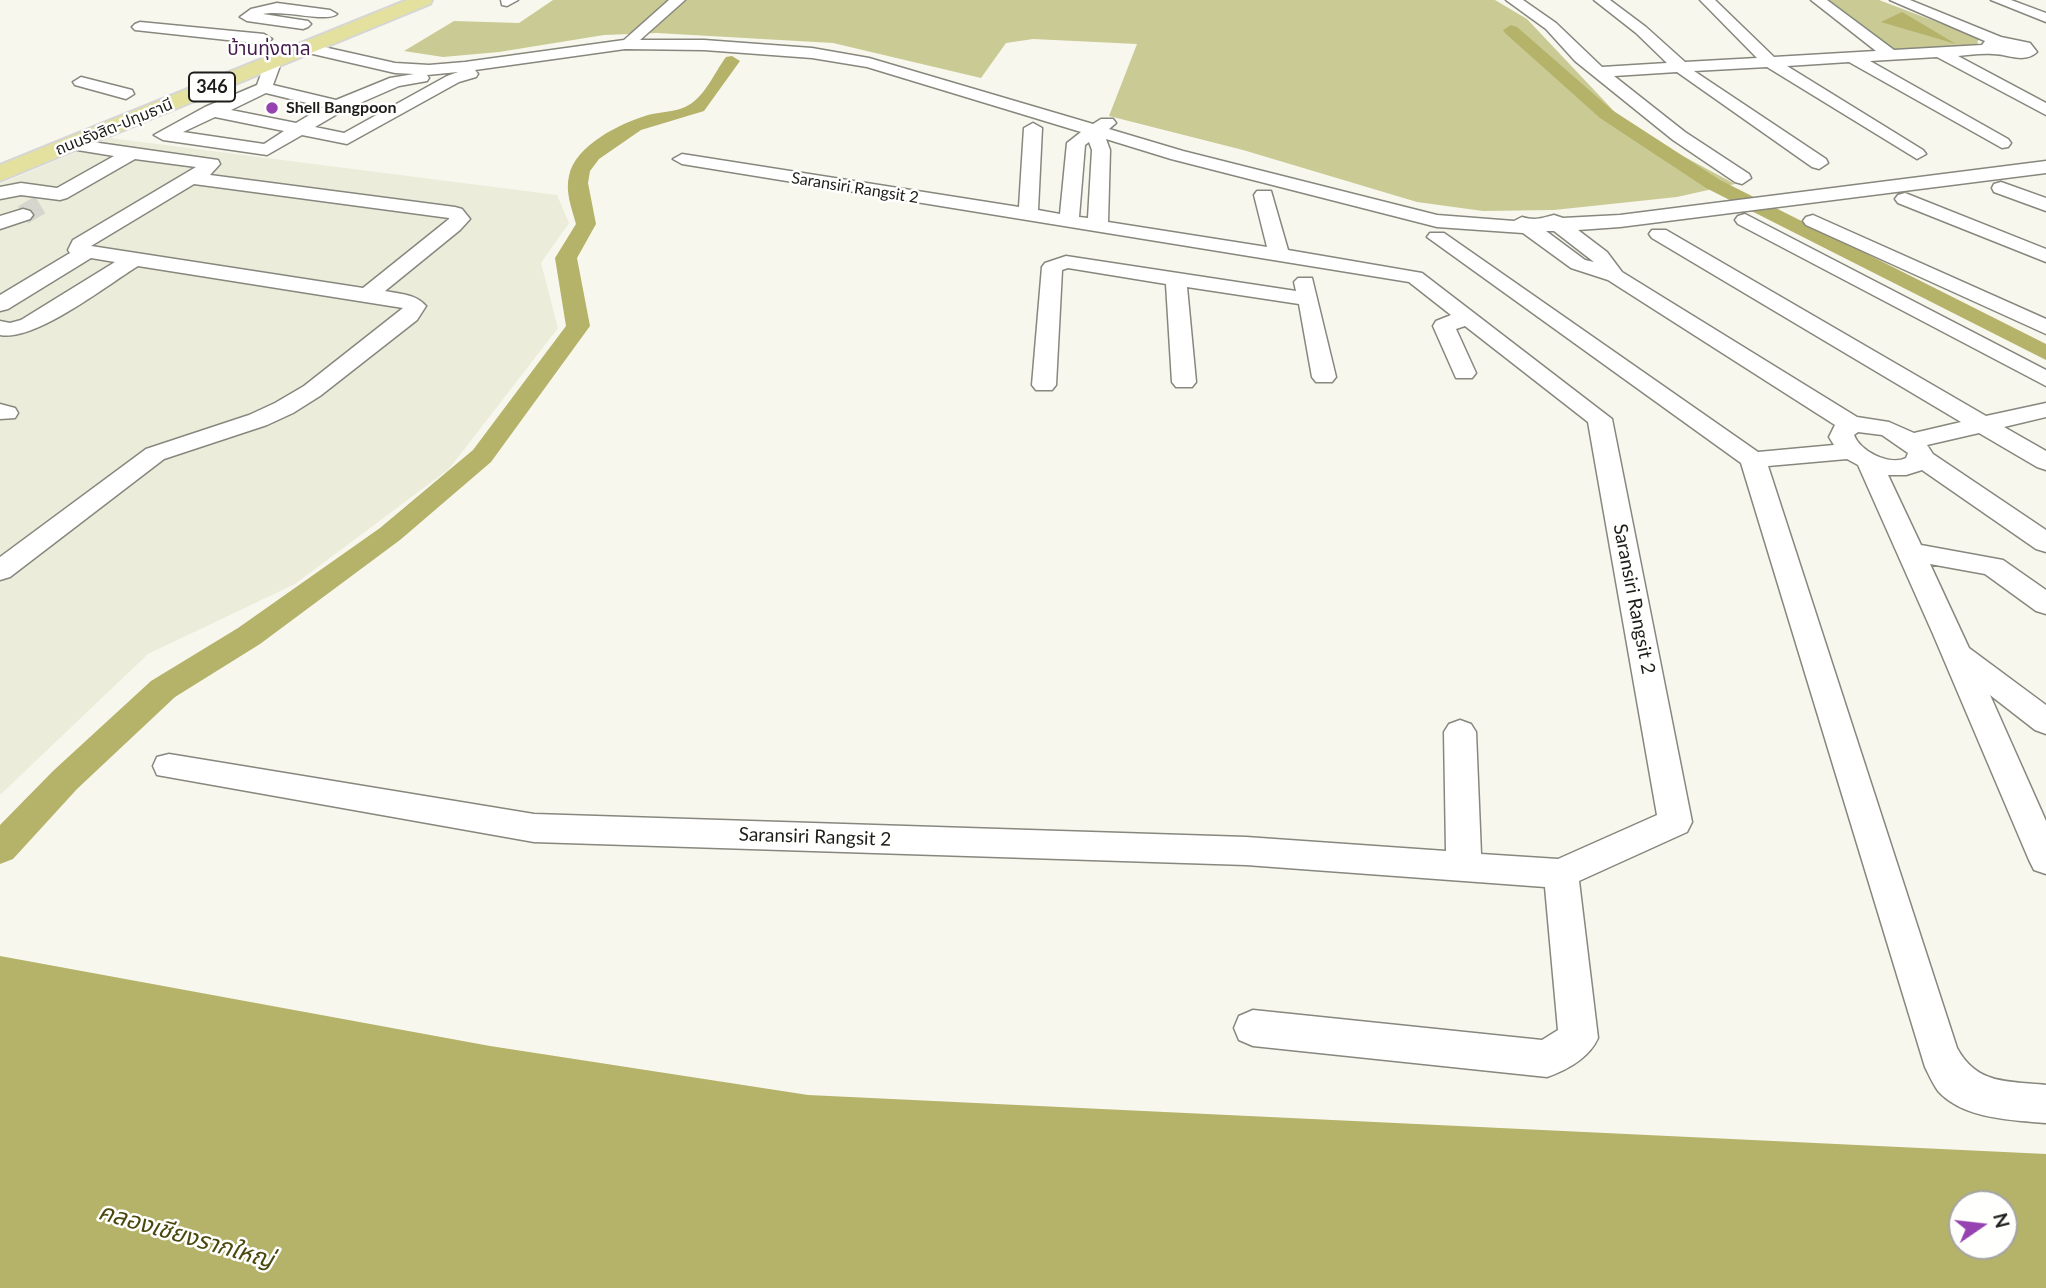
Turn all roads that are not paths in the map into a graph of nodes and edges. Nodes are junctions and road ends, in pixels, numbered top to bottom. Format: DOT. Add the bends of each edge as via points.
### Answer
graph roads {
  1 [pos="423,0"];
  2 [pos="678,0"];
  3 [pos="1513,0"];
  4 [pos="1601,0"];
  5 [pos="1707,0"];
  6 [pos="1818,0"];
  7 [pos="1998,0"];
  8 [pos="1896,4"];
  9 [pos="354,5"];
  10 [pos="330,14"];
  11 [pos="2046,18"];
  12 [pos="303,24"];
  13 [pos="140,27"];
  14 [pos="264,39"];
  15 [pos="631,39"];
  16 [pos="2046,43"];
  17 [pos="1996,45"];
  18 [pos="323,46"];
  19 [pos="2026,50"];
  20 [pos="227,54"];
  21 [pos="1943,54"];
  22 [pos="1892,56"];
  23 [pos="1851,57"];
  24 [pos="502,58"];
  25 [pos="1770,62"];
  26 [pos="2046,62"];
  27 [pos="273,63"];
  28 [pos="1679,67"];
  29 [pos="1600,72"];
  30 [pos="81,82"];
  31 [pos="151,84"];
  32 [pos="264,89"];
  33 [pos="126,94"];
  34 [pos="990,94"];
  35 [pos="101,104"];
  36 [pos="338,106"];
  37 [pos="2046,110"];
  38 [pos="215,111"];
  39 [pos="150,112"];
  40 [pos="1101,127"];
  41 [pos="299,128"];
  42 [pos="1033,128"];
  43 [pos="2002,143"];
  44 [pos="71,145"];
  45 [pos="134,152"];
  46 [pos="1917,154"];
  47 [pos="2046,156"];
  48 [pos="682,159"];
  49 [pos="1819,163"];
  50 [pos="2046,167"];
  51 [pos="0,174"];
  52 [pos="190,178"];
  53 [pos="1742,178"];
  54 [pos="2001,188"];
  55 [pos="0,193"];
  56 [pos="1264,195"];
  57 [pos="1766,198"];
  58 [pos="1905,199"];
  59 [pos="2046,205"];
  60 [pos="23,215"];
  61 [pos="1028,216"];
  62 [pos="1745,220"];
  63 [pos="1069,221"];
  64 [pos="1521,221"];
  65 [pos="1555,221"];
  66 [pos="1813,221"];
  67 [pos="0,223"];
  68 [pos="1098,225"];
  69 [pos="1659,234"];
  70 [pos="1437,237"];
  71 [pos="85,253"];
  72 [pos="1289,256"];
  73 [pos="2046,256"];
  74 [pos="133,260"];
  75 [pos="1615,276"];
  76 [pos="1177,279"];
  77 [pos="367,295"];
  78 [pos="1308,299"];
  79 [pos="0,304"];
  80 [pos="1456,321"];
  81 [pos="2046,327"];
  82 [pos="0,328"];
  83 [pos="1464,373"];
  84 [pos="1325,377"];
  85 [pos="2046,379"];
  86 [pos="1184,382"];
  87 [pos="1044,385"];
  88 [pos="2046,410"];
  89 [pos="1984,425"];
  90 [pos="1857,446"];
  91 [pos="1915,449"];
  92 [pos="1753,460"];
  93 [pos="2046,462"];
  94 [pos="2046,543"];
  95 [pos="1910,552"];
  96 [pos="0,571"];
  97 [pos="2046,604"];
  98 [pos="1957,653"];
  99 [pos="2046,722"];
  100 [pos="1460,732"];
  101 [pos="170,766"];
  102 [pos="2046,860"];
  103 [pos="1464,866"];
  104 [pos="1561,874"];
  105 [pos="1253,1028"];
  106 [pos="2046,1104"];
  1 -- 18 [label="main road, ถนนรังสิต-ปทุมธานี / 346"];
  2 -- 15 [label="street"];
  3 -- 29 [label="street" via="1551,26"];
  4 -- 28 [label="street"];
  5 -- 25 [label="street"];
  6 -- 22 [label="street"];
  7 -- 11 [label="street"];
  8 -- 17 [label="street"];
  9 -- 10 [label="main road, 346"];
  10 -- 12 [label="main road, 346"];
  10 -- 12 [label="street" via="276,7 247,17"];
  12 -- 14 [label="main road, 346"];
  13 -- 14 [label="street"];
  14 -- 20 [label="main road, 346"];
  15 -- 24 [label="street"];
  15 -- 34 [label="street" via="830,47 875,56"];
  16 -- 19 [label="street"];
  17 -- 19 [label="street" via="2012,54"];
  17 -- 21 [label="street"];
  18 -- 24 [label="street" via="396,68 429,70"];
  18 -- 27 [label="main road, ถนนรังสิต-ปทุมธานี / 346"];
  19 -- 26 [label="street"];
  21 -- 22 [label="street"];
  21 -- 37 [label="street"];
  22 -- 23 [label="street"];
  23 -- 25 [label="street"];
  23 -- 43 [label="street"];
  24 -- 34 [label="street" via="625,44 777,49 870,63"];
  24 -- 36 [label="street" via="479,70 396,81"];
  24 -- 41 [label="street" via="487,70 453,79 347,139"];
  25 -- 28 [label="street"];
  25 -- 46 [label="street"];
  27 -- 32 [label="street"];
  27 -- 39 [label="main road, ถนนรังสิต-ปทุมธานี / 346"];
  28 -- 29 [label="street"];
  28 -- 49 [label="street"];
  29 -- 53 [label="street" via="1679,136"];
  30 -- 33 [label="street"];
  31 -- 33 [label="main road, ถนนรังสิต-ปทุมธานี"];
  32 -- 36 [label="street"];
  32 -- 38 [label="street"];
  33 -- 35 [label="main road, ถนนรังสิต-ปทุมธานี"];
  34 -- 40 [label="street"];
  36 -- 41 [label="street"];
  38 -- 39 [label="street"];
  38 -- 41 [label="street"];
  38 -- 41 [label="street" via="163,135 267,150"];
  39 -- 44 [label="main road, ถนนรังสิต-ปทุมธานี / 346"];
  40 -- 63 [label="street" via="1076,143"];
  40 -- 64 [label="street" via="1437,220"];
  40 -- 68 [label="street"];
  42 -- 61 [label="street"];
  44 -- 45 [label="street"];
  44 -- 51 [label="main road, ถนนรังสิต-ปทุมธานี / 346"];
  45 -- 52 [label="street" via="211,164"];
  45 -- 55 [label="street" via="51,198 21,189"];
  47 -- 57 [label="street"];
  48 -- 61 [label="street, Saransiri Rangsit 2"];
  50 -- 57 [label="street"];
  52 -- 71 [label="street" via="80,244 78,250"];
  52 -- 77 [label="street" via="455,213 460,219 453,226"];
  54 -- 59 [label="street"];
  56 -- 72 [label="street"];
  57 -- 65 [label="street"];
  58 -- 73 [label="street"];
  60 -- 67 [label="street"];
  61 -- 63 [label="street, Saransiri Rangsit 2"];
  62 -- 85 [label="street"];
  63 -- 68 [label="street, Saransiri Rangsit 2"];
  64 -- 65 [label="street"];
  64 -- 75 [label="street" via="1578,264"];
  65 -- 75 [label="street" via="1600,256"];
  66 -- 81 [label="street"];
  68 -- 72 [label="street, Saransiri Rangsit 2"];
  69 -- 89 [label="street"];
  70 -- 92 [label="street"];
  71 -- 74 [label="street"];
  71 -- 79 [label="street"];
  72 -- 78 [label="street"];
  72 -- 80 [label="street, Saransiri Rangsit 2" via="1415,277"];
  74 -- 77 [label="street"];
  74 -- 82 [label="street" via="29,325"];
  75 -- 90 [label="street"];
  76 -- 78 [label="street"];
  76 -- 86 [label="street"];
  76 -- 87 [label="street" via="1066,262 1052,267"];
  77 -- 96 [label="street" via="415,306 312,391 258,420 155,454"];
  78 -- 84 [label="street"];
  80 -- 83 [label="street"];
  80 -- 104 [label="street, Saransiri Rangsit 2" via="1601,419 1675,822"];
  88 -- 89 [label="street"];
  89 -- 91 [label="street"];
  89 -- 93 [label="street"];
  90 -- 91 [label="street" via="1875,426"];
  90 -- 91 [label="street" via="1902,468 1911,467"];
  90 -- 92 [label="street"];
  90 -- 95 [label="street"];
  91 -- 94 [label="street"];
  92 -- 106 [label="street" via="1939,1054 1954,1079 1974,1090 1999,1099"];
  95 -- 97 [label="street" via="1993,566"];
  95 -- 98 [label="street"];
  98 -- 99 [label="street"];
  98 -- 102 [label="street"];
  100 -- 103 [label="street"];
  101 -- 103 [label="street, Saransiri Rangsit 2" via="534,828 1245,851"];
  103 -- 104 [label="street, Saransiri Rangsit 2"];
  104 -- 105 [label="street" via="1578,1038 1547,1059"];
}
